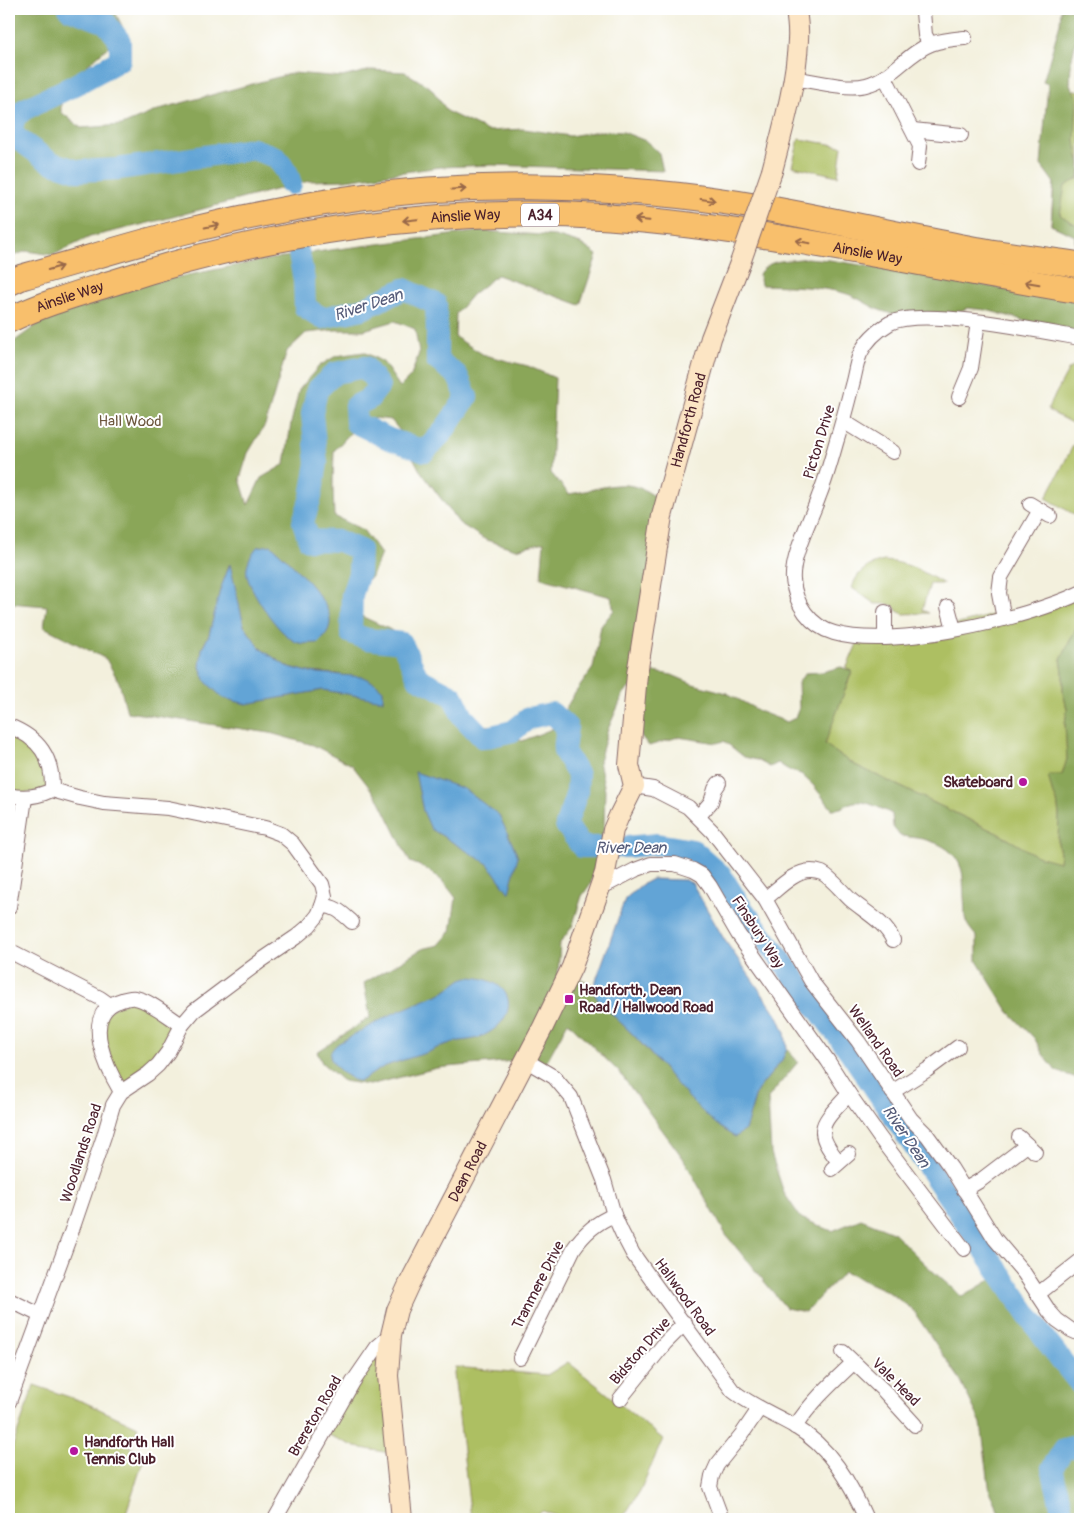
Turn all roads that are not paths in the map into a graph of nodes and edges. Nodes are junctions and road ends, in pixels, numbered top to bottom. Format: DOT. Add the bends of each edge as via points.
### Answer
graph roads {
  1 [pos="796,9"];
  2 [pos="923,12"];
  3 [pos="965,38"];
  4 [pos="930,44"];
  5 [pos="885,77"];
  6 [pos="794,78"];
  7 [pos="913,130"];
  8 [pos="961,135"];
  9 [pos="918,164"];
  10 [pos="1080,265"];
  11 [pos="9,283"];
  12 [pos="1080,292"];
  13 [pos="9,320"];
  14 [pos="978,322"];
  15 [pos="1080,338"];
  16 [pos="958,397"];
  17 [pos="843,421"];
  18 [pos="893,452"];
  19 [pos="1040,510"];
  20 [pos="1080,593"];
  21 [pos="948,607"];
  22 [pos="885,612"];
  23 [pos="1004,619"];
  24 [pos="954,629"];
  25 [pos="885,637"];
  26 [pos="9,726"];
  27 [pos="719,784"];
  28 [pos="634,786"];
  29 [pos="52,790"];
  30 [pos="9,795"];
  31 [pos="25,798"];
  32 [pos="699,816"];
  33 [pos="603,878"];
  34 [pos="765,899"];
  35 [pos="322,906"];
  36 [pos="9,907"];
  37 [pos="352,922"];
  38 [pos="893,940"];
  39 [pos="9,950"];
  40 [pos="110,1005"];
  41 [pos="182,1025"];
  42 [pos="958,1047"];
  43 [pos="525,1060"];
  44 [pos="121,1092"];
  45 [pos="892,1092"];
  46 [pos="849,1094"];
  47 [pos="1027,1144"];
  48 [pos="840,1162"];
  49 [pos="964,1190"];
  50 [pos="614,1215"];
  51 [pos="964,1249"];
  52 [pos="1080,1261"];
  53 [pos="1038,1294"];
  54 [pos="9,1300"];
  55 [pos="40,1315"];
  56 [pos="685,1323"];
  57 [pos="1080,1334"];
  58 [pos="391,1335"];
  59 [pos="843,1352"];
  60 [pos="520,1358"];
  61 [pos="853,1363"];
  62 [pos="620,1399"];
  63 [pos="9,1402"];
  64 [pos="759,1409"];
  65 [pos="915,1425"];
  66 [pos="795,1427"];
  67 [pos="720,1514"];
  68 [pos="275,1519"];
  69 [pos="402,1519"];
  70 [pos="866,1519"];
  1 -- 6 [label="main road, Handforth Road" via="798,40"];
  2 -- 4 [label="street" via="925,35"];
  3 -- 4 [label="street"];
  4 -- 5 [label="street"];
  5 -- 6 [label="street" via="866,85 853,86"];
  5 -- 7 [label="street"];
  6 -- 28 [label="main road, Handforth Road, bridge" via="772,171 711,338 662,516 637,674 629,765"];
  7 -- 8 [label="street"];
  7 -- 9 [label="street" via="920,146"];
  11 -- 10 [label="highway, Ainslie Way / A34, one-way" via="176,233 270,213 425,190 492,187 656,193 772,210 970,248"];
  12 -- 13 [label="highway, Ainslie Way / A34, one-way" via="730,230 608,217 493,216 371,224 226,249 132,276 35,308"];
  14 -- 15 [label="street, Picton Drive"];
  14 -- 16 [label="street" via="972,368"];
  14 -- 17 [label="street, Picton Drive" via="913,318 883,328 866,344 860,355"];
  17 -- 18 [label="street"];
  17 -- 25 [label="street, Picton Drive" via="820,494 796,554 792,570 794,588 805,614 826,630 844,635"];
  19 -- 23 [label="street" via="1001,577 998,592"];
  20 -- 23 [label="street, Picton Drive" via="1046,608"];
  21 -- 24 [label="street"];
  22 -- 25 [label="street"];
  23 -- 24 [label="street, Picton Drive"];
  24 -- 25 [label="street, Picton Drive"];
  26 -- 29 [label="street" via="19,730 47,755"];
  27 -- 32 [label="street" via="711,802"];
  28 -- 32 [label="street, Welland Road" via="663,793"];
  28 -- 33 [label="main road, Dean Road" via="618,816"];
  29 -- 31 [label="street"];
  29 -- 35 [label="street" via="104,803 177,810 281,834 293,844 322,884 325,896"];
  30 -- 31 [label="street"];
  31 -- 36 [label="street"];
  32 -- 34 [label="street, Welland Road"];
  33 -- 43 [label="main road, Dean Road" via="572,967"];
  33 -- 46 [label="street, Finsbury Way" via="608,884 652,864 675,864 702,875 738,934"];
  34 -- 38 [label="street" via="802,872 821,872 890,933"];
  34 -- 45 [label="street, Welland Road" via="812,982 848,1027"];
  35 -- 37 [label="street" via="339,911"];
  35 -- 41 [label="street, Woodlands Road" via="318,915 296,937 194,1011"];
  39 -- 40 [label="street"];
  40 -- 41 [label="street" via="139,999"];
  40 -- 44 [label="street" via="100,1023 99,1036 111,1075"];
  41 -- 44 [label="street, Woodlands Road" via="158,1065"];
  42 -- 45 [label="street"];
  43 -- 50 [label="street, Hallwood Road" via="554,1078 571,1097 604,1180"];
  43 -- 58 [label="main road, Dean Road" via="409,1284 397,1310"];
  44 -- 55 [label="street, Woodlands Road" via="113,1104"];
  45 -- 49 [label="street, Welland Road" via="939,1150"];
  46 -- 48 [label="street" via="825,1121 823,1130 828,1148"];
  46 -- 51 [label="street, Finsbury Way"];
  47 -- 49 [label="street"];
  49 -- 53 [label="street, Welland Road" via="995,1239"];
  50 -- 56 [label="street, Hallwood Road" via="633,1254"];
  50 -- 60 [label="street, Tranmere Drive" via="592,1227 574,1248"];
  52 -- 53 [label="street"];
  53 -- 57 [label="street, Welland Road" via="1057,1320"];
  54 -- 55 [label="street"];
  55 -- 63 [label="street, Woodlands Road"];
  56 -- 62 [label="street, Bidston Drive"];
  56 -- 64 [label="street, Hallwood Road" via="733,1391"];
  58 -- 68 [label="street, Brereton Road" via="377,1347 353,1382"];
  58 -- 69 [label="main road, Dean Road" via="388,1376"];
  59 -- 61 [label="street, Vale Head"];
  61 -- 65 [label="street, Vale Head"];
  61 -- 66 [label="street, Vale Head" via="804,1413"];
  64 -- 66 [label="street, Hallwood Road"];
  64 -- 67 [label="street" via="712,1476 710,1487"];
  66 -- 70 [label="street, Hallwood Road" via="832,1458"];
}
